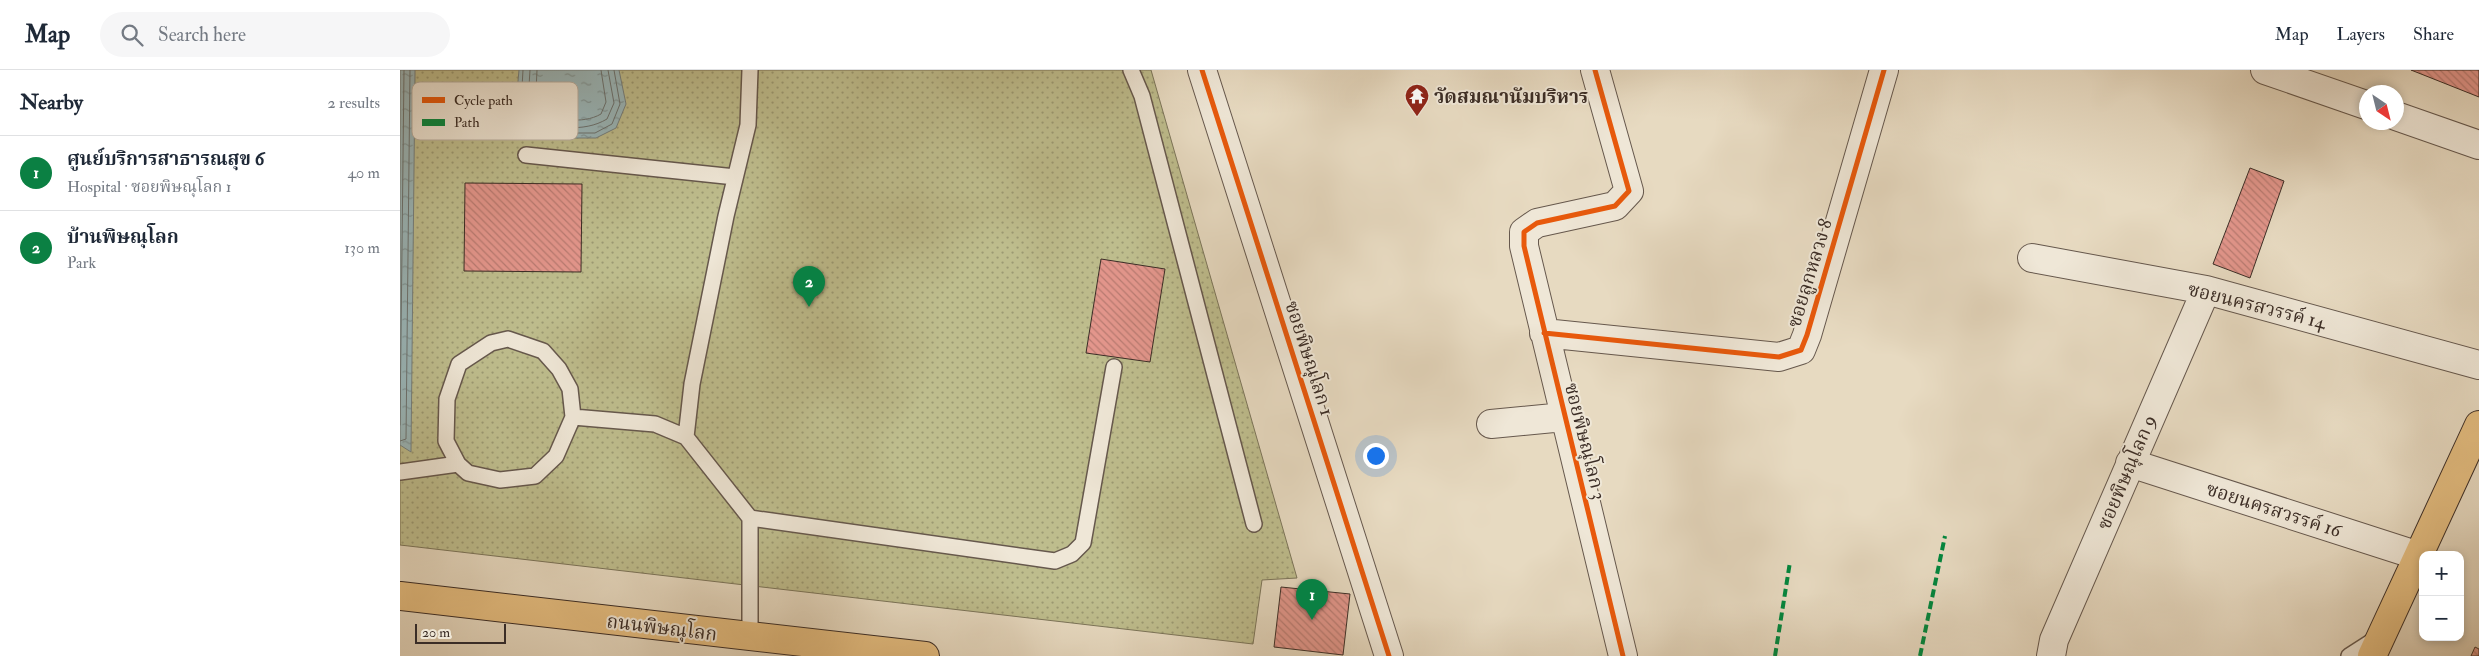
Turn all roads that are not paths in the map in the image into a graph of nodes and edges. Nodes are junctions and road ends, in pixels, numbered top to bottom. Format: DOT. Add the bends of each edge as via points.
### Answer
graph roads {
  1 [pos="750,70"];
  2 [pos="1131,70"];
  3 [pos="1202,70"];
  4 [pos="1595,70"];
  5 [pos="1884,70"];
  6 [pos="2266,70"];
  7 [pos="2359,103"];
  8 [pos="2404,119"];
  9 [pos="2479,145"];
  10 [pos="526,155"];
  11 [pos="735,177"];
  12 [pos="2032,258"];
  13 [pos="2206,290"];
  14 [pos="1544,333"];
  15 [pos="2479,364"];
  16 [pos="1114,367"];
  17 [pos="573,417"];
  18 [pos="1564,417"];
  19 [pos="1491,424"];
  20 [pos="2479,425"];
  21 [pos="686,437"];
  22 [pos="2130,463"];
  23 [pos="458,464"];
  24 [pos="400,472"];
  25 [pos="750,518"];
  26 [pos="1254,524"];
  27 [pos="2421,551"];
  28 [pos="2419,556"];
  29 [pos="400,596"];
  30 [pos="750,637"];
  31 [pos="2377,646"];
  32 [pos="925,656"];
  33 [pos="1389,656"];
  34 [pos="1623,656"];
  35 [pos="2051,656"];
  36 [pos="2349,656"];
  1 -- 11 [label="lane" via="748,126"];
  2 -- 26 [label="lane" via="1142,96"];
  3 -- 33 [label="street, ซอยพิษณุโลก 1"];
  4 -- 14 [label="street, ซอยพิษณุโลก 3" via="1628,191 1615,206 1537,224 1524,232 1524,246"];
  5 -- 14 [label="street, ซอยลูกหลวง 8" via="1801,350 1779,357"];
  6 -- 7 [label="street"];
  8 -- 9 [label="street"];
  10 -- 11 [label="lane"];
  11 -- 21 [label="lane" via="692,384"];
  12 -- 13 [label="street, ซอยนครสวรรค์ 14"];
  13 -- 15 [label="street, ซอยนครสวรรค์ 14"];
  13 -- 22 [label="street, ซอยพิษณุโลก 9"];
  14 -- 18 [label="street, ซอยพิษณุโลก 3"];
  16 -- 25 [label="lane" via="1083,543 1072,554 1055,561"];
  17 -- 21 [label="lane" via="655,424"];
  17 -- 23 [label="lane" via="556,456 535,476 500,480 468,472"];
  17 -- 23 [label="lane" via="570,389 559,369 543,351 508,339 491,343 458,364 447,399 446,442"];
  18 -- 19 [label="street"];
  18 -- 34 [label="street, ซอยพิษณุโลก 3"];
  20 -- 27 [label="main road"];
  21 -- 25 [label="lane"];
  22 -- 28 [label="street, ซอยนครสวรรค์ 16"];
  22 -- 35 [label="street, ซอยพิษณุโลก 9" via="2054,640"];
  23 -- 24 [label="lane"];
  25 -- 30 [label="lane"];
  28 -- 31 [label="main road"];
  29 -- 30 [label="main road, ถนนพิษณุโลก"];
  30 -- 32 [label="main road, ถนนพิษณุโลก"];
  31 -- 36 [label="lane"];
}
